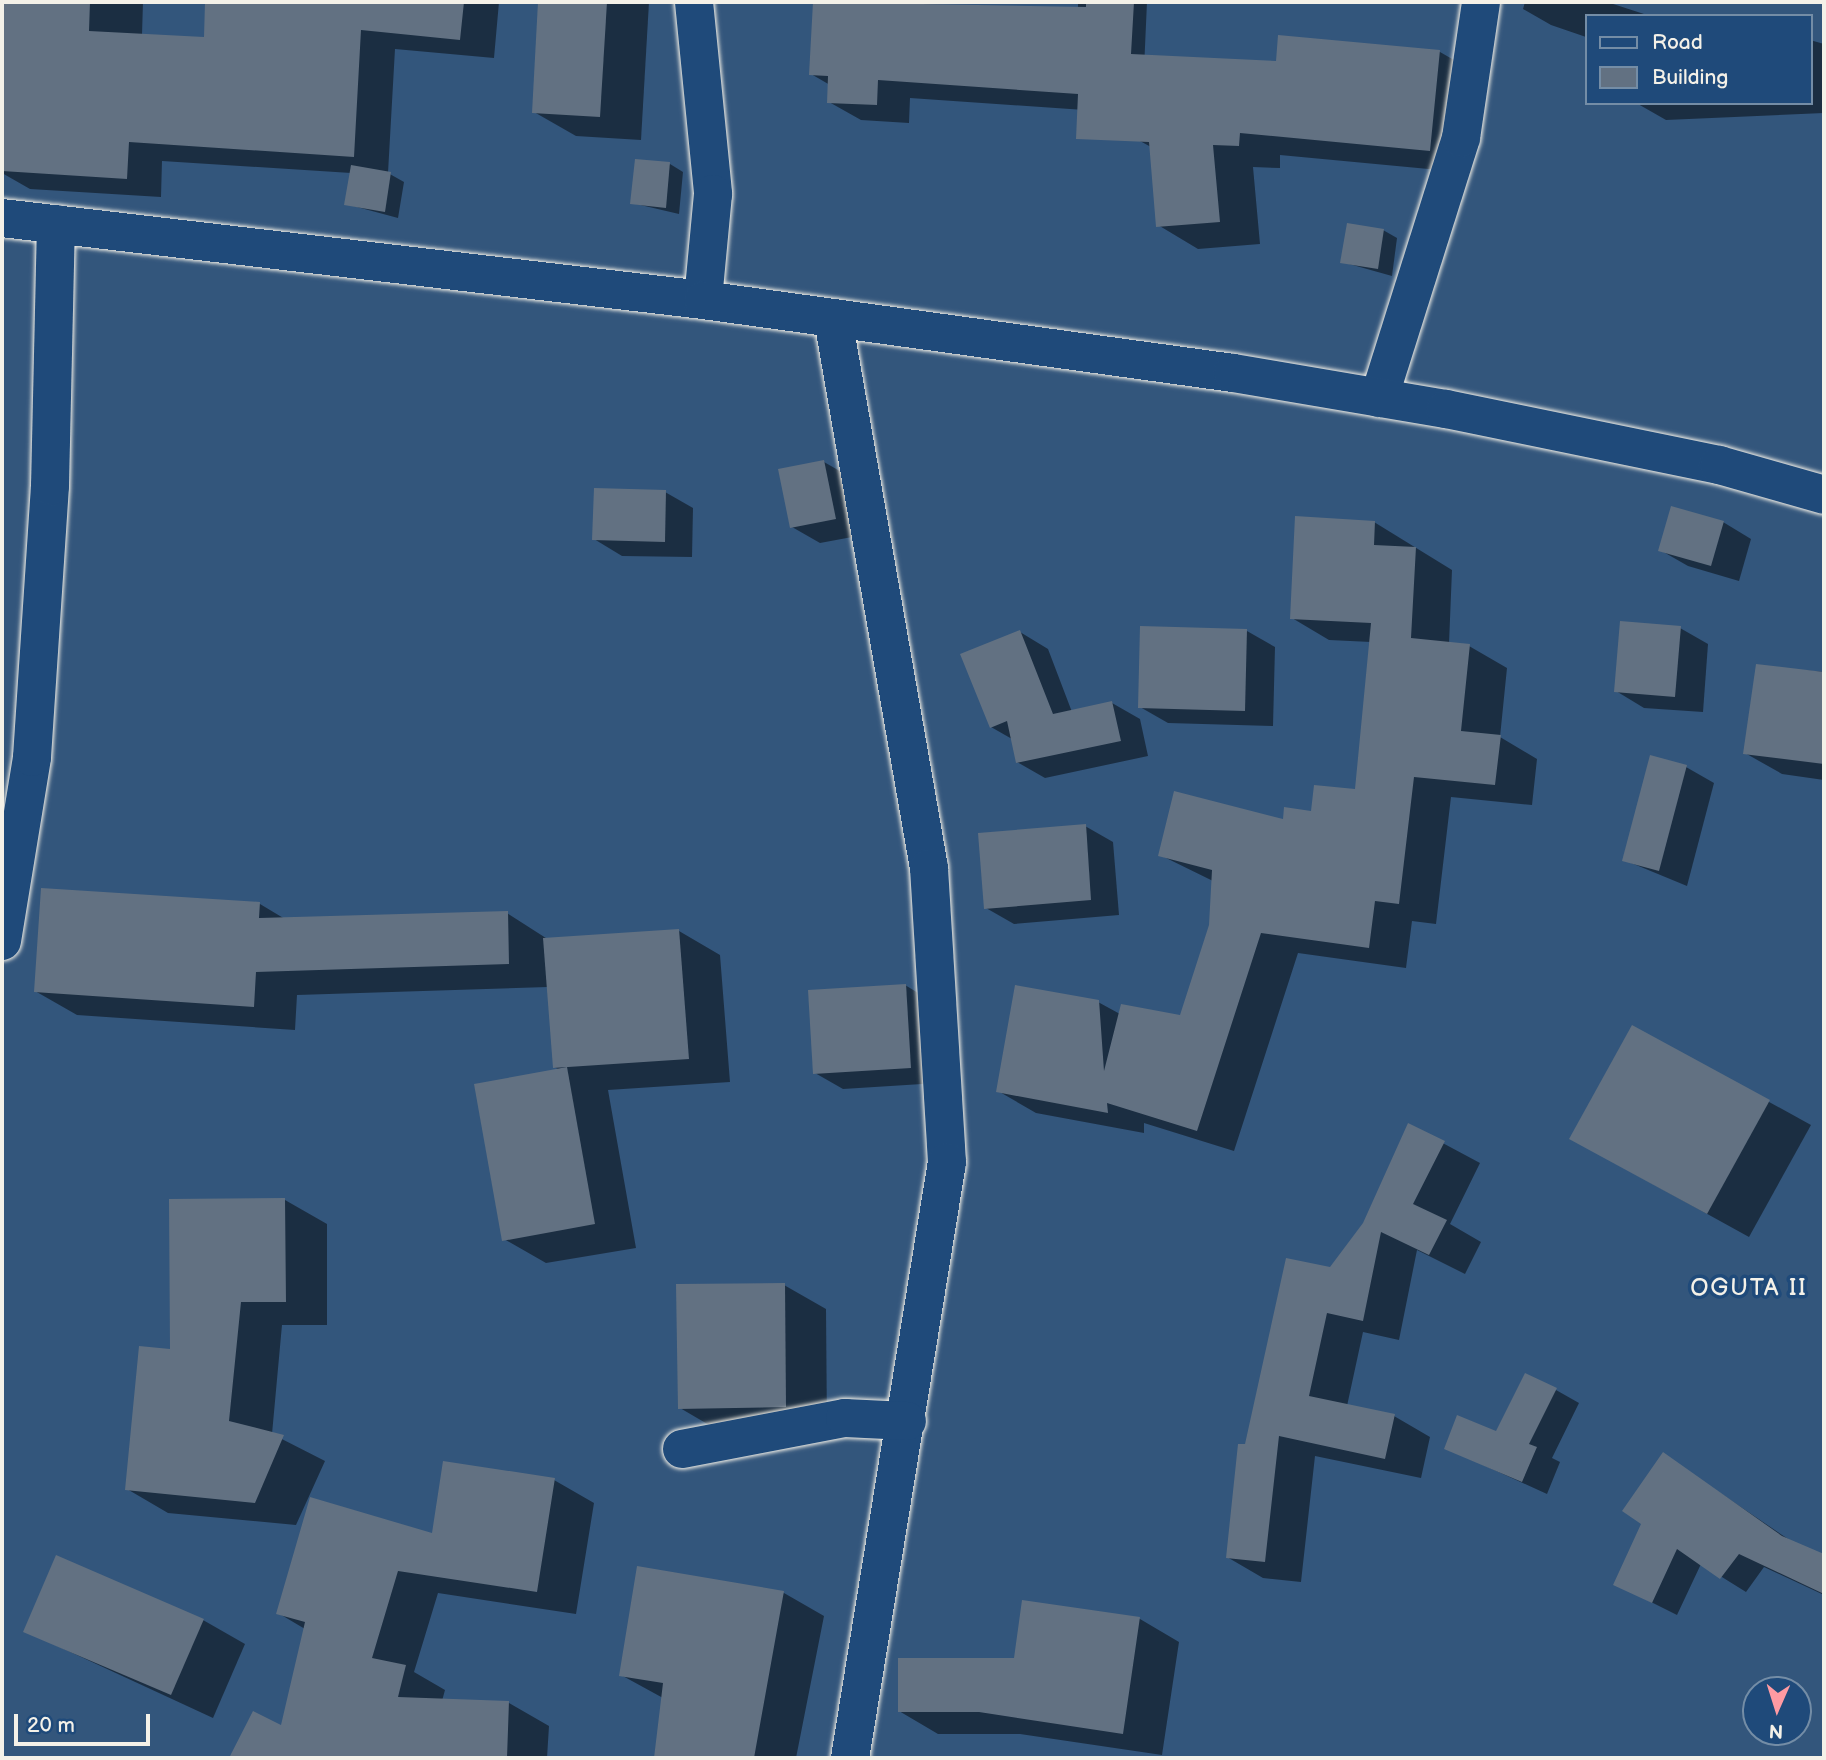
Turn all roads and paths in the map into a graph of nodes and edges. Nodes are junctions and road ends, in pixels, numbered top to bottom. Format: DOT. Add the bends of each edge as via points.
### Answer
graph roads {
  1 [pos="694,2"];
  2 [pos="1482,2"];
  3 [pos="2,218"];
  4 [pos="56,225"];
  5 [pos="703,300"];
  6 [pos="833,318"];
  7 [pos="1379,398"];
  8 [pos="1824,495"];
  9 [pos="2,941"];
  10 [pos="907,1421"];
  11 [pos="682,1449"];
  12 [pos="850,1758"];
  1 -- 5 [label="street" via="713,194"];
  2 -- 7 [label="street" via="1461,138"];
  3 -- 4 [label="street"];
  4 -- 5 [label="street"];
  4 -- 9 [label="street" via="50,486 32,757"];
  5 -- 6 [label="street"];
  6 -- 7 [label="street"];
  6 -- 10 [label="street" via="929,868 947,1162"];
  7 -- 8 [label="street" via="1719,465"];
  10 -- 11 [label="street" via="845,1418"];
  10 -- 12 [label="street"];
}
